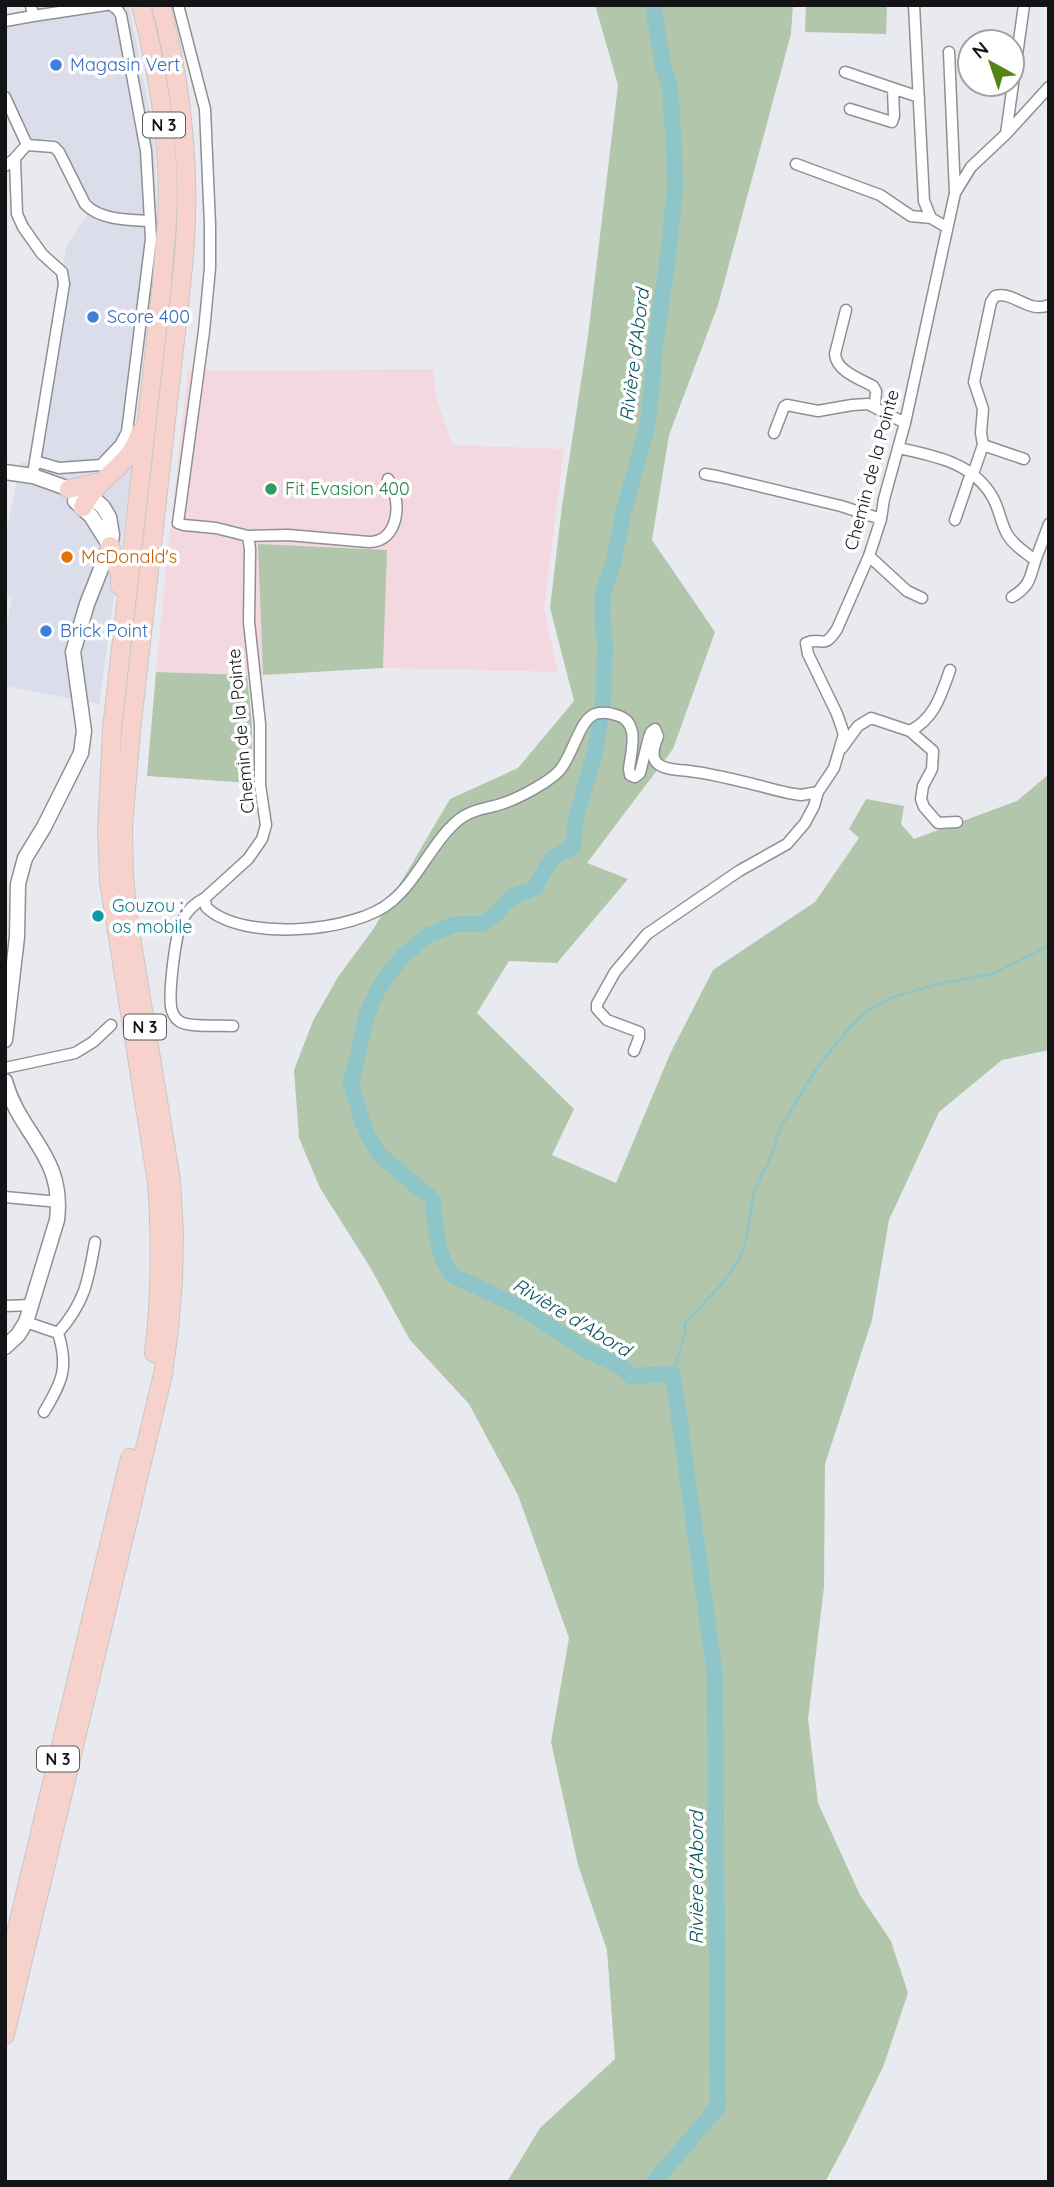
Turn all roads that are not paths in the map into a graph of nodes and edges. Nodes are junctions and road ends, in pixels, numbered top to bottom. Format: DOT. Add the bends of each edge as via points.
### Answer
graph roads {
  1 [pos="109,5"];
  2 [pos="141,5"];
  3 [pos="161,5"];
  4 [pos="178,5"];
  5 [pos="914,5"];
  6 [pos="1024,5"];
  7 [pos="32,11"];
  8 [pos="5,21"];
  9 [pos="949,52"];
  10 [pos="845,72"];
  11 [pos="1049,87"];
  12 [pos="893,89"];
  13 [pos="5,97"];
  14 [pos="919,97"];
  15 [pos="850,109"];
  16 [pos="1006,134"];
  17 [pos="27,145"];
  18 [pos="10,163"];
  19 [pos="796,164"];
  20 [pos="955,192"];
  21 [pos="931,218"];
  22 [pos="150,220"];
  23 [pos="946,227"];
  24 [pos="165,246"];
  25 [pos="1049,305"];
  26 [pos="846,310"];
  27 [pos="875,406"];
  28 [pos="905,423"];
  29 [pos="774,433"];
  30 [pos="982,445"];
  31 [pos="898,447"];
  32 [pos="1024,459"];
  33 [pos="36,461"];
  34 [pos="59,468"];
  35 [pos="5,472"];
  36 [pos="972,473"];
  37 [pos="705,474"];
  38 [pos="33,476"];
  39 [pos="388,480"];
  40 [pos="62,486"];
  41 [pos="91,495"];
  42 [pos="881,519"];
  43 [pos="955,520"];
  44 [pos="1049,524"];
  45 [pos="248,536"];
  46 [pos="110,546"];
  47 [pos="869,556"];
  48 [pos="1035,560"];
  49 [pos="1012,597"];
  50 [pos="922,598"];
  51 [pos="950,670"];
  52 [pos="112,729"];
  53 [pos="910,731"];
  54 [pos="841,750"];
  55 [pos="818,792"];
  56 [pos="957,822"];
  57 [pos="205,898"];
  58 [pos="8,979"];
  59 [pos="111,1026"];
  60 [pos="233,1026"];
  61 [pos="5,1040"];
  62 [pos="634,1051"];
  63 [pos="5,1068"];
  64 [pos="5,1081"];
  65 [pos="5,1197"];
  66 [pos="59,1202"];
  67 [pos="95,1242"];
  68 [pos="32,1305"];
  69 [pos="5,1306"];
  70 [pos="26,1322"];
  71 [pos="58,1333"];
  72 [pos="5,1347"];
  73 [pos="44,1412"];
  74 [pos="5,1979"];
  75 [pos="5,2035"];
  1 -- 7 [label="street"];
  1 -- 22 [label="street" via="121,15 141,113"];
  2 -- 24 [label="highway, N 3" via="165,131"];
  3 -- 75 [label="highway, N 3" via="184,129 186,219 123,826 129,925 171,1181 174,1233 169,1329 163,1374"];
  4 -- 45 [label="street" via="205,109 210,225 206,310 178,523"];
  5 -- 14 [label="street"];
  6 -- 16 [label="street"];
  7 -- 8 [label="street"];
  9 -- 20 [label="street"];
  10 -- 12 [label="street"];
  11 -- 16 [label="street, Chemin de la Pointe"];
  12 -- 14 [label="street"];
  12 -- 15 [label="street" via="892,122"];
  13 -- 17 [label="street"];
  14 -- 21 [label="street" via="923,201"];
  16 -- 20 [label="street, Chemin de la Pointe" via="971,167"];
  17 -- 18 [label="street"];
  17 -- 22 [label="street" via="48,145 59,152 90,210"];
  18 -- 33 [label="street" via="20,221 42,254 62,272 64,285"];
  19 -- 21 [label="street" via="880,195 911,216"];
  20 -- 23 [label="street, Chemin de la Pointe"];
  21 -- 23 [label="street"];
  22 -- 34 [label="street" via="150,259 127,432 101,465"];
  23 -- 28 [label="street, Chemin de la Pointe"];
  24 -- 41 [label="highway" via="137,445"];
  24 -- 52 [label="highway, N 3"];
  25 -- 30 [label="street" via="1033,308 1002,294 991,302 974,382 983,409"];
  26 -- 27 [label="street" via="835,360 873,386"];
  27 -- 28 [label="street"];
  27 -- 29 [label="street" via="818,411 787,405"];
  28 -- 31 [label="street, Chemin de la Pointe"];
  30 -- 32 [label="street"];
  30 -- 36 [label="street"];
  31 -- 36 [label="street" via="948,459"];
  31 -- 42 [label="street, Chemin de la Pointe"];
  33 -- 34 [label="street"];
  33 -- 38 [label="street"];
  34 -- 40 [label="street"];
  35 -- 38 [label="main road"];
  36 -- 43 [label="street"];
  36 -- 48 [label="street" via="993,498 1007,535"];
  37 -- 42 [label="street"];
  38 -- 40 [label="main road"];
  39 -- 45 [label="street" via="398,508 380,541"];
  40 -- 41 [label="highway"];
  40 -- 41 [label="main road"];
  41 -- 46 [label="main road" via="109,517"];
  42 -- 47 [label="street, Chemin de la Pointe"];
  44 -- 48 [label="street"];
  45 -- 57 [label="street, Chemin de la Pointe" via="249,622 266,825 248,859"];
  46 -- 52 [label="highway" via="120,586"];
  46 -- 58 [label="main road" via="73,652 84,741 25,858"];
  47 -- 50 [label="street" via="907,591"];
  47 -- 54 [label="street, Chemin de la Pointe" via="831,639 806,643 841,724"];
  48 -- 49 [label="street" via="1030,581"];
  51 -- 53 [label="street" via="934,708"];
  52 -- 74 [label="highway, N 3" via="109,881 157,1182 161,1277 157,1324 152,1371"];
  53 -- 54 [label="street" via="871,718 858,726"];
  53 -- 56 [label="street" via="933,751 932,769 921,793 924,807 938,823"];
  54 -- 55 [label="street"];
  55 -- 57 [label="street" via="788,793 657,763 654,729 640,774 635,777 629,769 633,729 629,721 600,713 584,722 559,771 518,798 462,817 392,902 375,912 334,925 268,929 220,918 206,907"];
  55 -- 62 [label="street" via="805,823 787,844 647,934 615,972 597,1009 607,1020 639,1032"];
  57 -- 60 [label="street, Chemin de la Pointe" via="181,923 171,1009 184,1024"];
  58 -- 61 [label="main road"];
  59 -- 63 [label="street" via="75,1053"];
  64 -- 66 [label="main road" via="53,1170"];
  65 -- 66 [label="street"];
  66 -- 68 [label="main road"];
  67 -- 71 [label="street" via="84,1293"];
  68 -- 69 [label="street"];
  68 -- 70 [label="main road"];
  70 -- 71 [label="street"];
  70 -- 72 [label="main road"];
  71 -- 73 [label="street" via="65,1370"];
}
